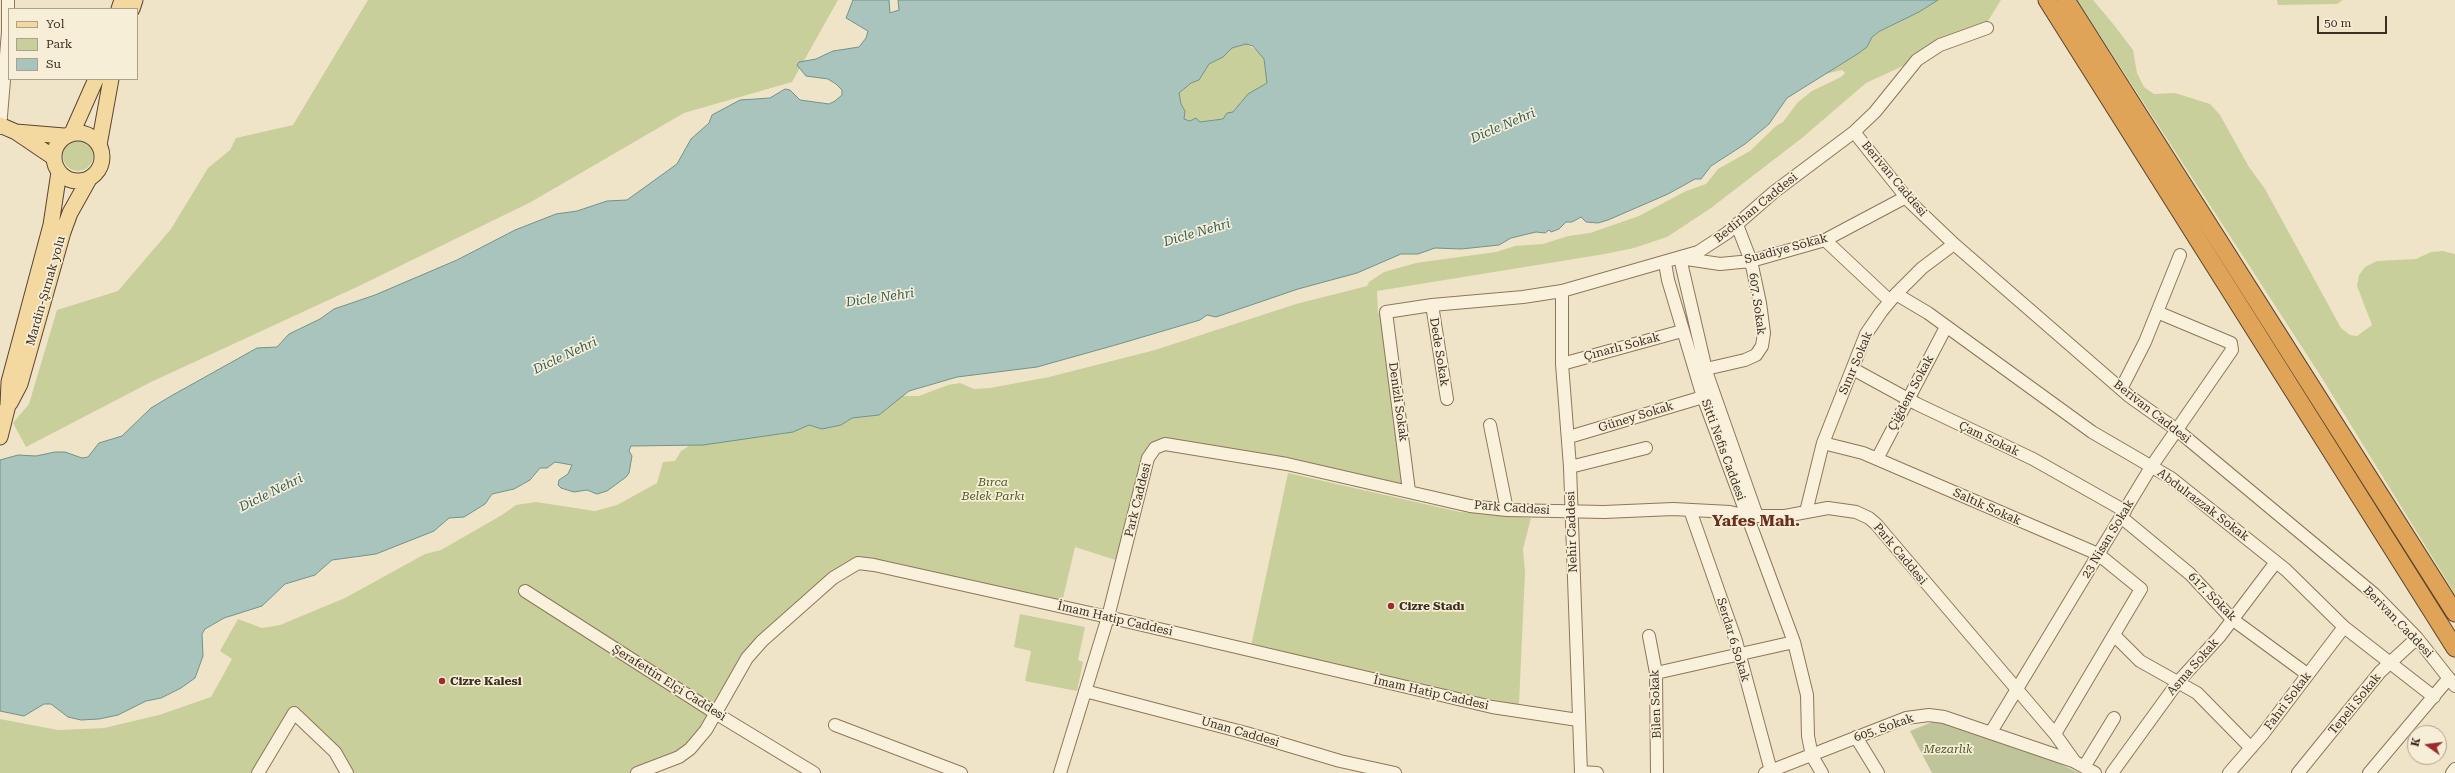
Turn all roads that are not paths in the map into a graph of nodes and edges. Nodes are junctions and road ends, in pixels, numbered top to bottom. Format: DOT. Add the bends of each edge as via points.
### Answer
graph roads {
  1 [pos="8,0"];
  2 [pos="2048,2"];
  3 [pos="2068,2"];
  4 [pos="1987,28"];
  5 [pos="4,30"];
  6 [pos="96,80"];
  7 [pos="111,80"];
  8 [pos="0,126"];
  9 [pos="16,132"];
  10 [pos="1854,132"];
  11 [pos="68,135"];
  12 [pos="99,145"];
  13 [pos="53,157"];
  14 [pos="59,172"];
  15 [pos="89,179"];
  16 [pos="1906,197"];
  17 [pos="1736,225"];
  18 [pos="1825,240"];
  19 [pos="1954,244"];
  20 [pos="2180,255"];
  21 [pos="1680,258"];
  22 [pos="1751,261"];
  23 [pos="1665,263"];
  24 [pos="1562,291"];
  25 [pos="1893,297"];
  26 [pos="1432,305"];
  27 [pos="1386,312"];
  28 [pos="2157,312"];
  29 [pos="1946,327"];
  30 [pos="1682,331"];
  31 [pos="1562,364"];
  32 [pos="1706,369"];
  33 [pos="1853,369"];
  34 [pos="2121,389"];
  35 [pos="1703,397"];
  36 [pos="1907,398"];
  37 [pos="1447,399"];
  38 [pos="8,405"];
  39 [pos="1490,425"];
  40 [pos="2177,430"];
  41 [pos="0,437"];
  42 [pos="1568,437"];
  43 [pos="1823,443"];
  44 [pos="1646,448"];
  45 [pos="1877,459"];
  46 [pos="1570,467"];
  47 [pos="2151,467"];
  48 [pos="1409,491"];
  49 [pos="1507,510"];
  50 [pos="1690,510"];
  51 [pos="1572,512"];
  52 [pos="1806,512"];
  53 [pos="2123,514"];
  54 [pos="1752,516"];
  55 [pos="2098,554"];
  56 [pos="2276,562"];
  57 [pos="525,592"];
  58 [pos="2455,613"];
  59 [pos="1108,617"];
  60 [pos="2232,619"];
  61 [pos="2344,626"];
  62 [pos="1649,636"];
  63 [pos="2114,636"];
  64 [pos="2416,638"];
  65 [pos="1794,642"];
  66 [pos="2455,648"];
  67 [pos="1739,656"];
  68 [pos="2391,663"];
  69 [pos="1656,674"];
  70 [pos="2307,674"];
  71 [pos="2178,682"];
  72 [pos="2452,682"];
  73 [pos="2017,690"];
  74 [pos="1085,691"];
  75 [pos="2434,698"];
  76 [pos="716,714"];
  77 [pos="2114,718"];
  78 [pos="1578,720"];
  79 [pos="835,725"];
  80 [pos="1991,732"];
  81 [pos="2055,734"];
  82 [pos="1856,737"];
  83 [pos="2251,748"];
  84 [pos="1812,756"];
  85 [pos="2079,764"];
  86 [pos="2455,769"];
  87 [pos="1581,772"];
  88 [pos="1768,772"];
  89 [pos="258,773"];
  90 [pos="347,773"];
  91 [pos="637,773"];
  92 [pos="814,773"];
  93 [pos="961,773"];
  94 [pos="1060,773"];
  95 [pos="1395,773"];
  96 [pos="1597,773"];
  97 [pos="1657,773"];
  98 [pos="1822,773"];
  99 [pos="1878,773"];
  100 [pos="2095,773"];
  101 [pos="2112,773"];
  102 [pos="2229,773"];
  103 [pos="2298,773"];
  104 [pos="2369,773"];
  105 [pos="2452,773"];
  1 -- 5 [label="street"];
  2 -- 66 [label="highway"];
  3 -- 58 [label="highway"];
  4 -- 10 [label="street, Bedirhan Caddesi" via="1940,45 1918,60"];
  5 -- 8 [label="street"];
  6 -- 11 [label="main road"];
  7 -- 12 [label="main road"];
  8 -- 9 [label="main road"];
  9 -- 11 [label="main road"];
  9 -- 13 [label="main road"];
  10 -- 16 [label="street, Berivan Caddesi"];
  10 -- 17 [label="street, Bedirhan Caddesi" via="1774,192"];
  11 -- 12 [label="main road" via="87,134"];
  11 -- 13 [label="main road" via="54,149"];
  12 -- 15 [label="main road" via="102,152 100,168"];
  13 -- 14 [label="main road"];
  14 -- 15 [label="main road" via="72,181"];
  14 -- 38 [label="main road, Mardin-Şırnak yolu" via="51,225 10,382"];
  15 -- 38 [label="main road, Mardin-Şırnak yolu" via="63,232 20,384"];
  16 -- 18 [label="street, Suadiye Sokak"];
  16 -- 19 [label="street, Berivan Caddesi"];
  17 -- 21 [label="street, Bedirhan Caddesi" via="1698,252"];
  17 -- 22 [label="street, 607. Sokak"];
  18 -- 22 [label="street, Suadiye Sokak"];
  18 -- 25 [label="street, Abdulrazzak Sokak"];
  19 -- 25 [label="street, Sınır Sokak" via="1922,268"];
  19 -- 34 [label="street, Berivan Caddesi"];
  20 -- 28 [label="street"];
  21 -- 22 [label="street, Suadiye Sokak" via="1720,264"];
  21 -- 23 [label="street, Bedirhan Caddesi"];
  21 -- 32 [label="street"];
  22 -- 32 [label="street, 607. Sokak" via="1764,333 1762,346 1756,355 1745,360"];
  23 -- 24 [label="street, Bedirhan Caddesi"];
  23 -- 30 [label="street, Sitti Nefis Caddesi"];
  24 -- 26 [label="street, Bedirhan Caddesi"];
  24 -- 31 [label="street, Nehir Caddesi"];
  25 -- 29 [label="street, Abdulrazzak Sokak"];
  25 -- 33 [label="street, Sınır Sokak" via="1866,334"];
  26 -- 27 [label="street, Bedirhan Caddesi"];
  26 -- 37 [label="street, Dede Sokak"];
  27 -- 48 [label="street, Denizli Sokak"];
  28 -- 34 [label="street"];
  28 -- 40 [label="street, 23 Nisan Sokak" via="2231,343 2232,350"];
  29 -- 36 [label="street, Çiğdem Sokak"];
  29 -- 47 [label="street, Abdulrazzak Sokak" via="2092,432"];
  30 -- 31 [label="street, Çınarlı Sokak"];
  30 -- 35 [label="street, Sitti Nefis Caddesi"];
  31 -- 42 [label="street, Nehir Caddesi"];
  32 -- 54 [label="street"];
  33 -- 36 [label="street, Çam Sokak"];
  33 -- 43 [label="street, Sınır Sokak"];
  34 -- 40 [label="street, Berivan Caddesi"];
  35 -- 42 [label="street, Güney Sokak"];
  35 -- 54 [label="street, Sitti Nefis Caddesi"];
  36 -- 45 [label="street, Çiğdem Sokak"];
  36 -- 53 [label="street, Çam Sokak" via="2033,459"];
  38 -- 41 [label="main road, Mardin-Şırnak yolu"];
  39 -- 49 [label="street"];
  40 -- 47 [label="street, 23 Nisan Sokak"];
  40 -- 64 [label="street, Berivan Caddesi" via="2374,594"];
  42 -- 46 [label="street, Nehir Caddesi"];
  43 -- 45 [label="street, Saltık Sokak"];
  43 -- 52 [label="street, Sınır Sokak"];
  44 -- 46 [label="street"];
  45 -- 55 [label="street, Saltık Sokak"];
  46 -- 51 [label="street, Nehir Caddesi"];
  47 -- 53 [label="street, 23 Nisan Sokak"];
  47 -- 56 [label="street, Abdulrazzak Sokak" via="2176,483"];
  48 -- 49 [label="street, Park Caddesi" via="1470,506"];
  48 -- 59 [label="street, Park Caddesi" via="1190,446 1159,445 1148,458"];
  49 -- 51 [label="street, Park Caddesi"];
  50 -- 51 [label="street, Park Caddesi"];
  50 -- 54 [label="street, Park Caddesi"];
  50 -- 67 [label="street, Serdar 6 Sokak"];
  51 -- 78 [label="street, Nehir Caddesi"];
  52 -- 54 [label="street, Park Caddesi" via="1785,516"];
  52 -- 73 [label="street, Park Caddesi" via="1835,509 1856,512 1869,518"];
  53 -- 55 [label="street, 23 Nisan Sokak"];
  53 -- 60 [label="street, 617. Sokak" via="2190,574"];
  54 -- 65 [label="street, Sitti Nefis Caddesi"];
  55 -- 63 [label="street, Saltık Sokak" via="2140,589"];
  55 -- 73 [label="street, 23 Nisan Sokak"];
  56 -- 60 [label="street, Asma Sokak"];
  56 -- 61 [label="street, Abdulrazzak Sokak"];
  57 -- 76 [label="street, Şerafettin Elçi Caddesi"];
  59 -- 74 [label="street, Park Caddesi"];
  59 -- 76 [label="street, İmam Hatip Caddesi" via="858,563 833,578 762,641 747,658"];
  59 -- 78 [label="street, İmam Hatip Caddesi" via="1492,707"];
  60 -- 70 [label="street, 617. Sokak"];
  60 -- 71 [label="street, Asma Sokak"];
  61 -- 68 [label="street, Abdulrazzak Sokak"];
  61 -- 70 [label="street, Fahri Sokak"];
  62 -- 69 [label="street, Bilen Sokak"];
  63 -- 71 [label="street" via="2140,661"];
  63 -- 81 [label="street"];
  64 -- 68 [label="street, Tepeli Sokak"];
  64 -- 72 [label="street, Berivan Caddesi"];
  65 -- 67 [label="street"];
  65 -- 84 [label="street, Sitti Nefis Caddesi" via="1807,695 1808,736"];
  67 -- 69 [label="street"];
  67 -- 88 [label="street, Serdar 6 Sokak"];
  68 -- 75 [label="street, Abdulrazzak Sokak"];
  68 -- 103 [label="street, Tepeli Sokak" via="2380,672"];
  69 -- 97 [label="street, Bilen Sokak"];
  70 -- 83 [label="street, Fahri Sokak"];
  71 -- 83 [label="street" via="2197,693"];
  71 -- 101 [label="street, Asma Sokak"];
  72 -- 75 [label="street"];
  73 -- 80 [label="street, 23 Nisan Sokak"];
  73 -- 81 [label="street, Park Caddesi"];
  74 -- 94 [label="street, Park Caddesi"];
  74 -- 95 [label="street, Unan Caddesi" via="1246,733 1340,761"];
  75 -- 104 [label="street"];
  76 -- 91 [label="street, İmam Hatip Caddesi" via="685,753"];
  76 -- 92 [label="street, Şerafettin Elçi Caddesi"];
  77 -- 85 [label="street"];
  78 -- 87 [label="street, Nehir Caddesi"];
  79 -- 93 [label="street"];
  80 -- 82 [label="street, 605. Sokak" via="1944,717 1929,715 1906,718"];
  80 -- 85 [label="street, 605. Sokak"];
  81 -- 85 [label="street, Park Caddesi"];
  82 -- 84 [label="street, 605. Sokak"];
  82 -- 99 [label="street"];
  83 -- 102 [label="street, Fahri Sokak"];
  84 -- 88 [label="street, 605. Sokak"];
  84 -- 98 [label="street, Sitti Nefis Caddesi"];
  85 -- 100 [label="street, Park Caddesi"];
  86 -- 105 [label="street"];
  87 -- 96 [label="street"];
  89 -- 90 [label="street" via="294,713 335,752"];
}
